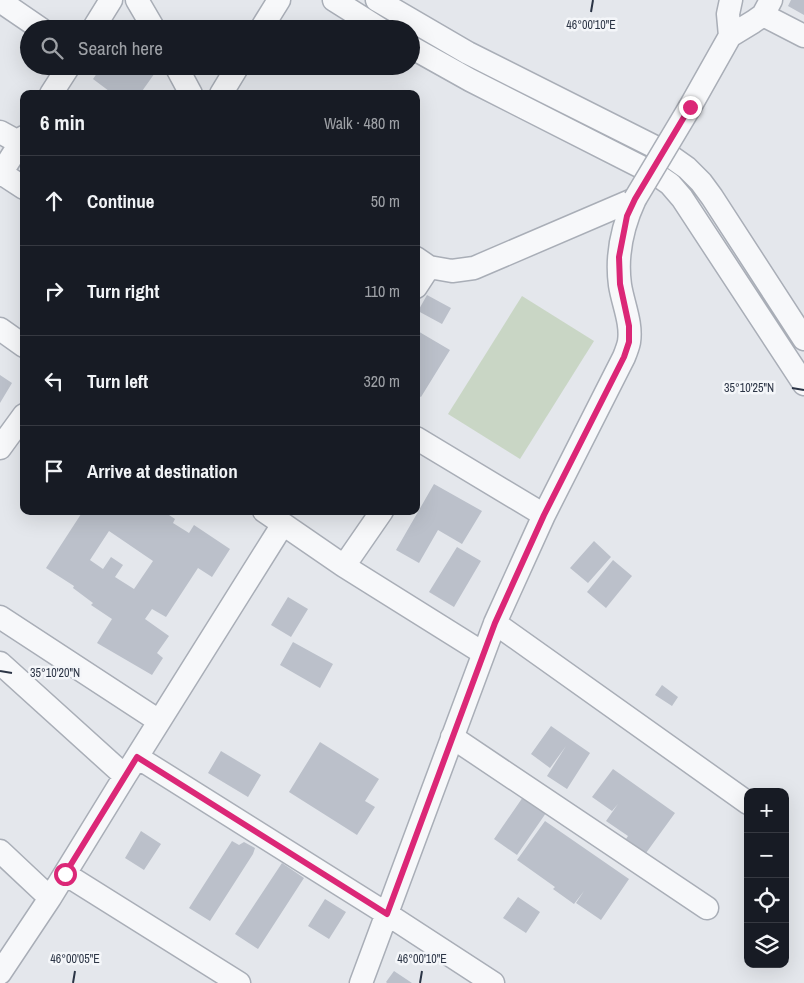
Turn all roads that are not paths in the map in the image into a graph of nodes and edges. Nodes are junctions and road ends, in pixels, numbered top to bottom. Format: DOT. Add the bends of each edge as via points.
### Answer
graph roads {
  1 [pos="0,0"];
  2 [pos="111,0"];
  3 [pos="137,0"];
  4 [pos="279,0"];
  5 [pos="334,0"];
  6 [pos="378,0"];
  7 [pos="732,0"];
  8 [pos="767,8"];
  9 [pos="28,20"];
  10 [pos="99,20"];
  11 [pos="149,20"];
  12 [pos="267,20"];
  13 [pos="366,20"];
  14 [pos="402,20"];
  15 [pos="420,30"];
  16 [pos="730,36"];
  17 [pos="804,36"];
  18 [pos="420,52"];
  19 [pos="63,75"];
  20 [pos="181,75"];
  21 [pos="233,75"];
  22 [pos="54,90"];
  23 [pos="190,90"];
  24 [pos="223,90"];
  25 [pos="0,132"];
  26 [pos="20,139"];
  27 [pos="20,143"];
  28 [pos="1,174"];
  29 [pos="20,186"];
  30 [pos="635,199"];
  31 [pos="423,262"];
  32 [pos="0,330"];
  33 [pos="804,339"];
  34 [pos="20,343"];
  35 [pos="804,384"];
  36 [pos="20,420"];
  37 [pos="0,448"];
  38 [pos="420,448"];
  39 [pos="270,515"];
  40 [pos="379,515"];
  41 [pos="544,515"];
  42 [pos="283,524"];
  43 [pos="344,566"];
  44 [pos="0,617"];
  45 [pos="495,623"];
  46 [pos="483,654"];
  47 [pos="0,663"];
  48 [pos="160,721"];
  49 [pos="452,737"];
  50 [pos="131,767"];
  51 [pos="744,800"];
  52 [pos="0,851"];
  53 [pos="65,874"];
  54 [pos="50,898"];
  55 [pos="707,908"];
  56 [pos="387,914"];
  57 [pos="0,972"];
  58 [pos="239,983"];
  59 [pos="361,983"];
  60 [pos="493,983"];
  1 -- 9 [label="street"];
  2 -- 10 [label="street"];
  3 -- 11 [label="street"];
  4 -- 12 [label="street"];
  5 -- 13 [label="street"];
  6 -- 14 [label="street"];
  7 -- 16 [label="street" via="728,10"];
  8 -- 16 [label="street" via="753,22"];
  8 -- 17 [label="street"];
  15 -- 33 [label="street" via="657,148 683,165 712,197"];
  16 -- 30 [label="street, bridge"];
  18 -- 35 [label="street" via="670,184"];
  19 -- 22 [label="street"];
  20 -- 23 [label="street"];
  21 -- 24 [label="street"];
  25 -- 26 [label="street"];
  27 -- 28 [label="street"];
  28 -- 29 [label="street"];
  30 -- 31 [label="street" via="474,268 452,271"];
  30 -- 41 [label="street" via="627,216 619,257 629,342"];
  32 -- 34 [label="street"];
  36 -- 37 [label="street"];
  38 -- 41 [label="street"];
  39 -- 42 [label="street"];
  40 -- 43 [label="street"];
  41 -- 45 [label="street"];
  42 -- 43 [label="street"];
  42 -- 48 [label="street"];
  43 -- 46 [label="street"];
  44 -- 48 [label="street"];
  45 -- 46 [label="street"];
  45 -- 51 [label="street"];
  46 -- 49 [label="street"];
  47 -- 50 [label="street"];
  48 -- 50 [label="street"];
  49 -- 55 [label="street"];
  49 -- 56 [label="street"];
  50 -- 53 [label="street"];
  50 -- 56 [label="street"];
  52 -- 54 [label="street"];
  53 -- 54 [label="street"];
  53 -- 58 [label="street"];
  54 -- 57 [label="street"];
  56 -- 59 [label="street"];
  56 -- 60 [label="street"];
}
